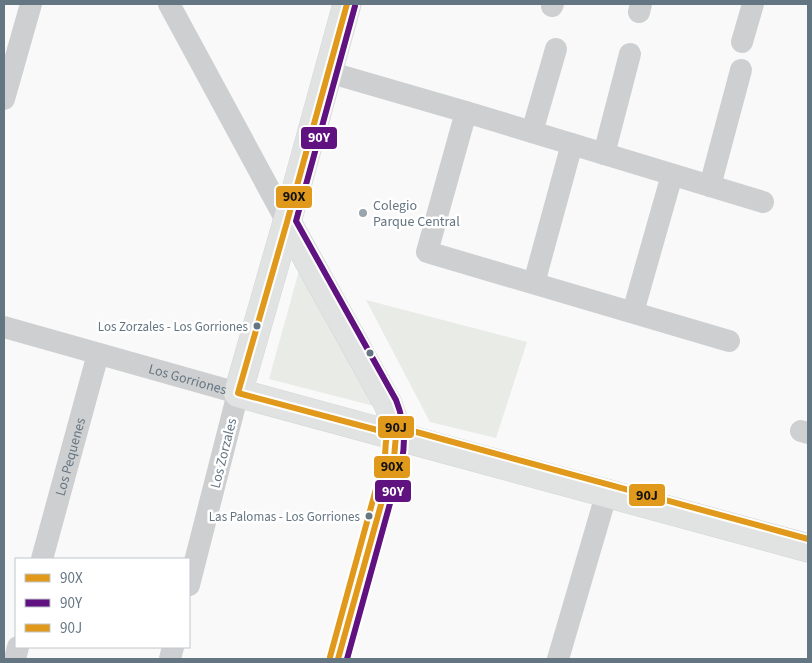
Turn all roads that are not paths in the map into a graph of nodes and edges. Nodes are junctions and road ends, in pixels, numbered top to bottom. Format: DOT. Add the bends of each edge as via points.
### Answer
graph roads {
  1 [pos="31,4"];
  2 [pos="169,4"];
  3 [pos="347,4"];
  4 [pos="753,4"];
  5 [pos="742,42"];
  6 [pos="556,49"];
  7 [pos="630,54"];
  8 [pos="741,70"];
  9 [pos="328,72"];
  10 [pos="4,99"];
  11 [pos="466,112"];
  12 [pos="532,132"];
  13 [pos="572,144"];
  14 [pos="604,154"];
  15 [pos="672,175"];
  16 [pos="710,186"];
  17 [pos="763,202"];
  18 [pos="287,222"];
  19 [pos="534,283"];
  20 [pos="633,312"];
  21 [pos="4,327"];
  22 [pos="729,341"];
  23 [pos="98,354"];
  24 [pos="238,393"];
  25 [pos="396,435"];
  26 [pos="607,492"];
  27 [pos="808,548"];
  28 [pos="42,558"];
  29 [pos="190,581"];
  30 [pos="338,659"];
  31 [pos="558,659"];
  1 -- 10 [label="street"];
  2 -- 18 [label="street"];
  3 -- 9 [label="street, Los Zorzales"];
  4 -- 5 [label="street"];
  6 -- 12 [label="street"];
  7 -- 14 [label="street"];
  8 -- 16 [label="street"];
  9 -- 11 [label="street"];
  9 -- 18 [label="street, Los Zorzales"];
  11 -- 12 [label="street"];
  11 -- 19 [label="street" via="428,252"];
  12 -- 13 [label="street"];
  13 -- 14 [label="street"];
  13 -- 19 [label="street"];
  14 -- 15 [label="street"];
  15 -- 16 [label="street"];
  15 -- 20 [label="street"];
  16 -- 17 [label="street"];
  18 -- 24 [label="street, Los Zorzales"];
  18 -- 25 [label="street" via="388,404"];
  19 -- 20 [label="street"];
  20 -- 22 [label="street"];
  21 -- 23 [label="street, Los Gorriones"];
  23 -- 24 [label="street, Los Gorriones"];
  23 -- 28 [label="street, Los Pequenes"];
  24 -- 25 [label="street, Los Gorriones"];
  24 -- 29 [label="street, Los Zorzales"];
  25 -- 26 [label="street, Los Gorriones"];
  25 -- 30 [label="street" via="394,458"];
  26 -- 27 [label="street, Los Gorriones"];
  26 -- 31 [label="street"];
}
